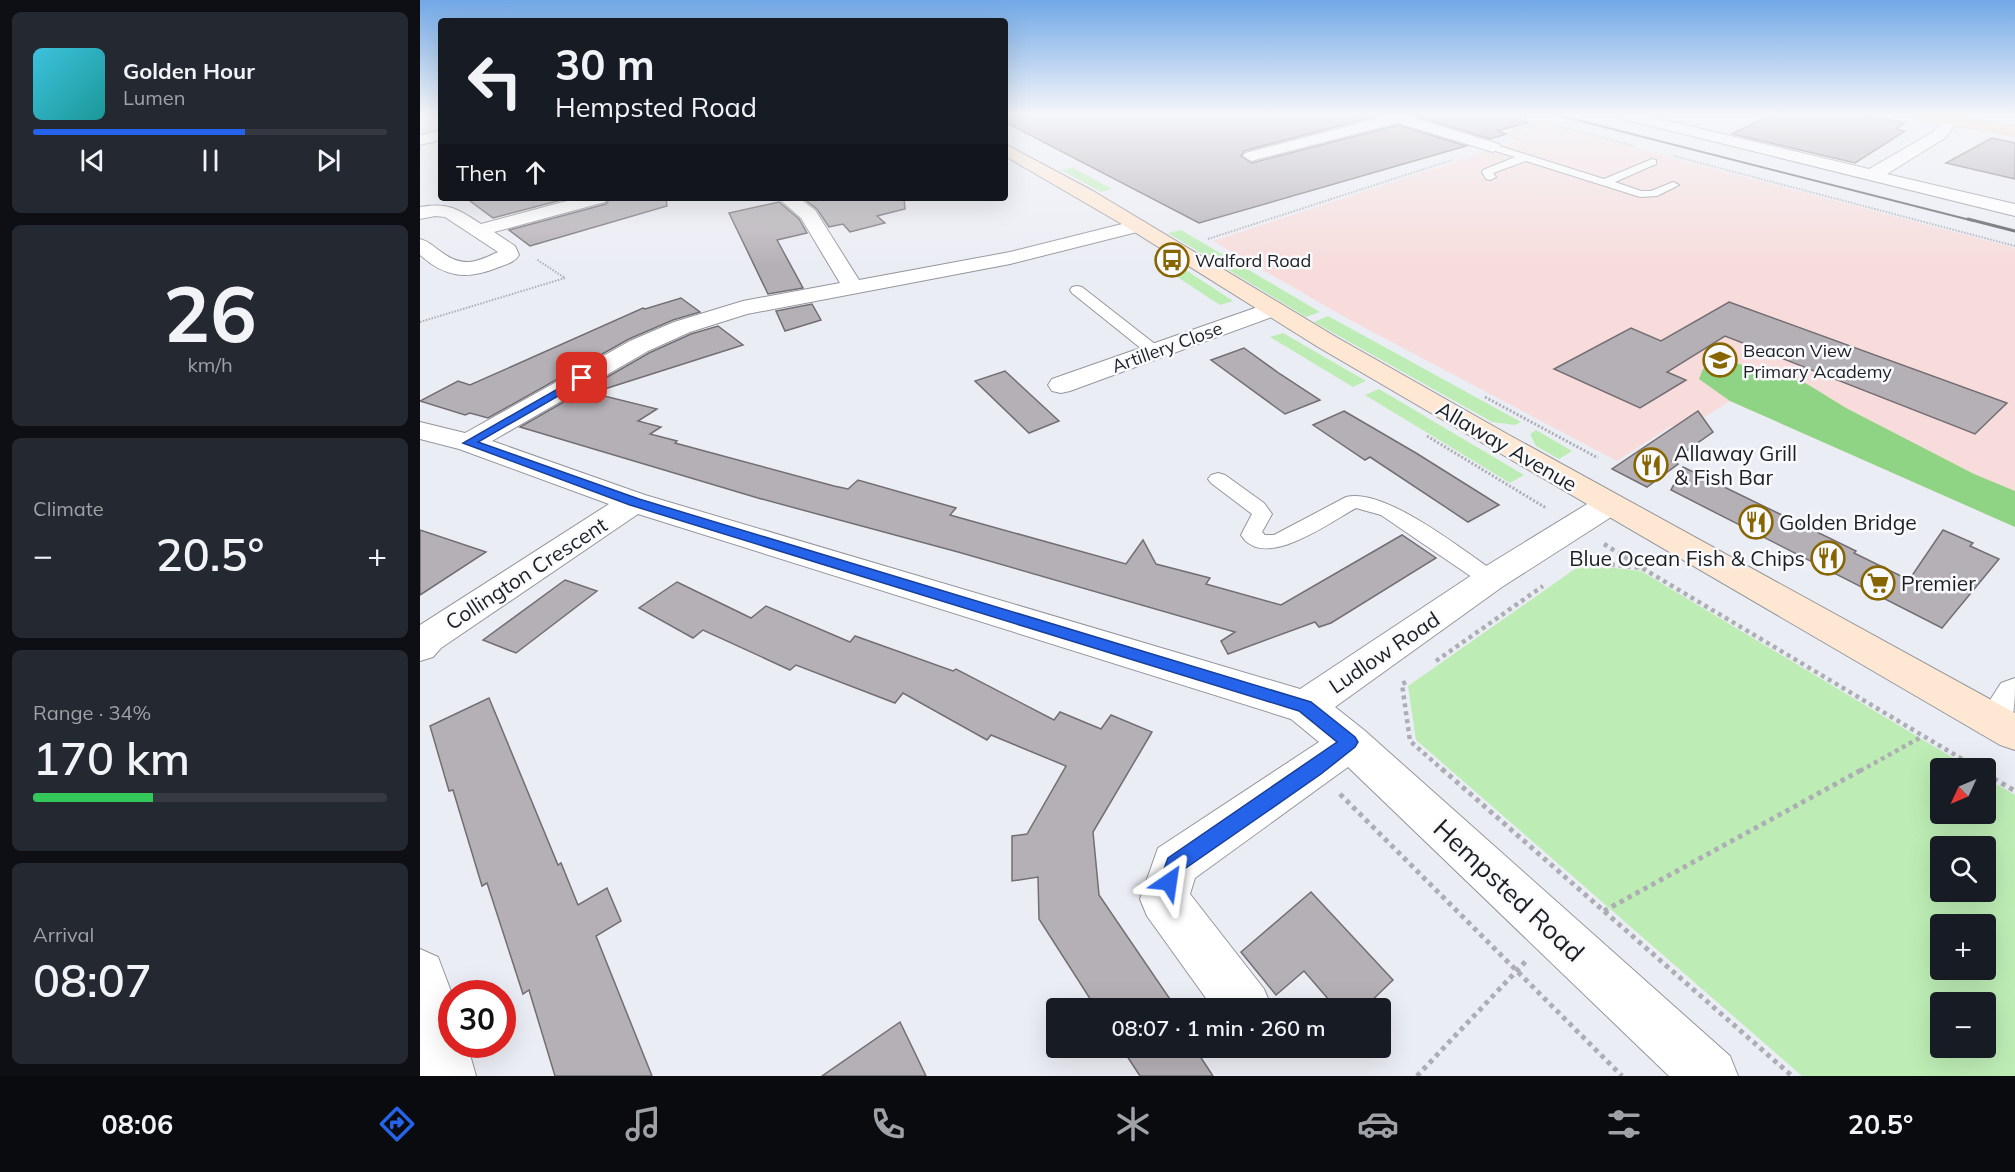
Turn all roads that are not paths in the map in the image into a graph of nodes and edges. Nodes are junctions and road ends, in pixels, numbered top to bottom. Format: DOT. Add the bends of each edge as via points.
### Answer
graph roads {
  1 [pos="1033,165"];
  2 [pos="1505,165"];
  3 [pos="1551,165"];
  4 [pos="1645,165"];
  5 [pos="1832,165"];
  6 [pos="1888,165"];
  7 [pos="1872,175"];
  8 [pos="1490,177"];
  9 [pos="1604,183"];
  10 [pos="1673,185"];
  11 [pos="588,201"];
  12 [pos="791,201"];
  13 [pos="2015,210"];
  14 [pos="420,213"];
  15 [pos="1138,226"];
  16 [pos="479,230"];
  17 [pos="420,245"];
  18 [pos="852,286"];
  19 [pos="1077,290"];
  20 [pos="1272,309"];
  21 [pos="1154,351"];
  22 [pos="1061,385"];
  23 [pos="420,430"];
  24 [pos="469,443"];
  25 [pos="1218,479"];
  26 [pos="634,502"];
  27 [pos="1608,505"];
  28 [pos="1490,579"];
  29 [pos="420,647"];
  30 [pos="1305,706"];
  31 [pos="2009,716"];
  32 [pos="1332,756"];
  33 [pos="420,975"];
  34 [pos="1238,998"];
  35 [pos="448,1076"];
  36 [pos="1710,1076"];
  1 -- 15 [label="street, Allaway Avenue"];
  2 -- 8 [label="lane" via="1487,172"];
  3 -- 9 [label="lane"];
  4 -- 9 [label="lane"];
  5 -- 7 [label="street"];
  6 -- 7 [label="street"];
  7 -- 13 [label="street"];
  9 -- 10 [label="lane" via="1649,195"];
  11 -- 16 [label="street"];
  12 -- 18 [label="street" via="808,214"];
  14 -- 16 [label="street" via="450,212"];
  15 -- 18 [label="street" via="1010,258"];
  15 -- 20 [label="street, Allaway Avenue"];
  16 -- 17 [label="street" via="508,250 509,255 459,269 449,267"];
  18 -- 24 [label="street" via="743,308 682,327 639,346"];
  19 -- 21 [label="lane"];
  20 -- 21 [label="street, Artillery Close"];
  20 -- 27 [label="street, Allaway Avenue"];
  21 -- 22 [label="street, Artillery Close"];
  23 -- 24 [label="street"];
  24 -- 26 [label="street"];
  25 -- 28 [label="lane" via="1262,514 1260,522 1252,528 1251,535 1257,541 1279,541 1353,501 1368,503 1388,510"];
  26 -- 29 [label="street, Collington Crescent"];
  26 -- 30 [label="street"];
  27 -- 28 [label="street, Ludlow Road"];
  27 -- 31 [label="street, Allaway Avenue"];
  28 -- 30 [label="street, Ludlow Road"];
  30 -- 32 [label="street, Hempsted Road"];
  32 -- 34 [label="street" via="1175,864 1164,899"];
  32 -- 36 [label="street, Hempsted Road" via="1554,931"];
  33 -- 35 [label="street"];
}
